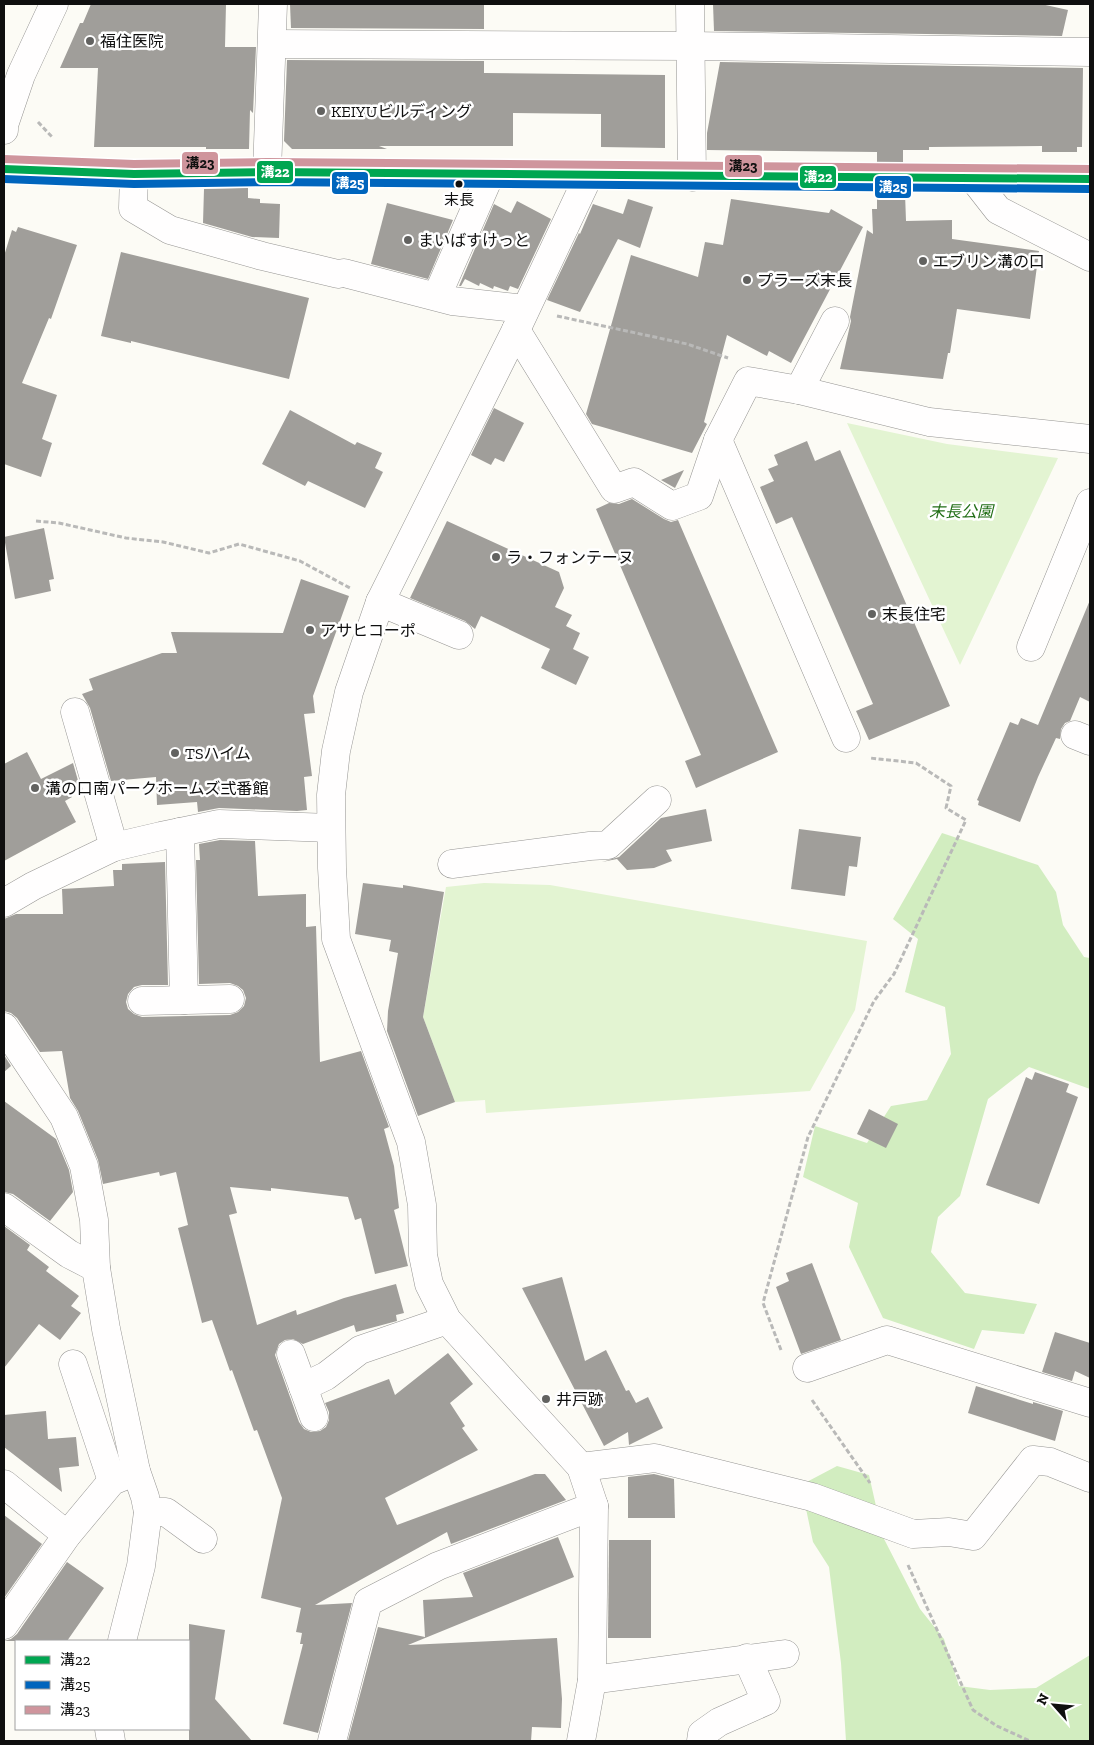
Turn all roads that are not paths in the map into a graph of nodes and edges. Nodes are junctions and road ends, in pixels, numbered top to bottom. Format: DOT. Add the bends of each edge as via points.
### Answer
graph roads {
  1 [pos="54,4"];
  2 [pos="273,4"];
  3 [pos="690,4"];
  4 [pos="272,44"];
  5 [pos="690,46"];
  6 [pos="1090,52"];
  7 [pos="4,130"];
  8 [pos="4,169"];
  9 [pos="267,172"];
  10 [pos="134,174"];
  11 [pos="490,175"];
  12 [pos="589,175"];
  13 [pos="692,177"];
  14 [pos="973,178"];
  15 [pos="1090,179"];
  16 [pos="1090,257"];
  17 [pos="437,296"];
  18 [pos="520,320"];
  19 [pos="835,320"];
  20 [pos="799,390"];
  21 [pos="718,440"];
  22 [pos="1090,443"];
  23 [pos="1090,503"];
  24 [pos="380,602"];
  25 [pos="459,635"];
  26 [pos="1031,647"];
  27 [pos="75,712"];
  28 [pos="846,738"];
  29 [pos="657,800"];
  30 [pos="331,828"];
  31 [pos="180,832"];
  32 [pos="114,847"];
  33 [pos="452,864"];
  34 [pos="4,903"];
  35 [pos="230,998"];
  36 [pos="142,1000"];
  37 [pos="184,1000"];
  38 [pos="4,1027"];
  39 [pos="4,1206"];
  40 [pos="96,1268"];
  41 [pos="447,1320"];
  42 [pos="292,1354"];
  43 [pos="73,1364"];
  44 [pos="807,1380"];
  45 [pos="303,1387"];
  46 [pos="1090,1403"];
  47 [pos="314,1417"];
  48 [pos="581,1467"];
  49 [pos="124,1476"];
  50 [pos="1090,1478"];
  51 [pos="4,1484"];
  52 [pos="594,1506"];
  53 [pos="148,1512"];
  54 [pos="67,1534"];
  55 [pos="203,1539"];
  56 [pos="4,1624"];
  57 [pos="122,1640"];
  58 [pos="785,1654"];
  59 [pos="747,1658"];
  60 [pos="592,1680"];
  61 [pos="332,1741"];
  62 [pos="581,1741"];
  63 [pos="701,1741"];
  1 -- 7 [label="street" via="21,75"];
  2 -- 4 [label="street"];
  3 -- 5 [label="street"];
  4 -- 5 [label="street"];
  4 -- 9 [label="street"];
  5 -- 6 [label="street"];
  5 -- 13 [label="street"];
  8 -- 10 [label="main road"];
  9 -- 10 [label="main road"];
  9 -- 11 [label="main road"];
  10 -- 17 [label="street" via="133,208 170,230 262,256"];
  11 -- 12 [label="main road"];
  11 -- 17 [label="street"];
  12 -- 13 [label="main road"];
  12 -- 18 [label="street"];
  13 -- 14 [label="main road"];
  14 -- 15 [label="main road"];
  14 -- 16 [label="street" via="998,210"];
  17 -- 18 [label="street"];
  18 -- 21 [label="street" via="614,489 634,482 672,506 699,496"];
  18 -- 24 [label="street"];
  19 -- 20 [label="street"];
  20 -- 21 [label="street" via="748,380"];
  20 -- 22 [label="street" via="930,422"];
  21 -- 28 [label="street"];
  23 -- 26 [label="street"];
  24 -- 25 [label="street"];
  24 -- 30 [label="street" via="350,692 336,751"];
  27 -- 32 [label="street"];
  29 -- 33 [label="street" via="608,845"];
  30 -- 31 [label="street" via="219,824"];
  30 -- 41 [label="street" via="336,939 411,1142 422,1205 423,1255 429,1284"];
  31 -- 32 [label="street"];
  31 -- 37 [label="street"];
  32 -- 34 [label="street"];
  35 -- 37 [label="street"];
  36 -- 37 [label="street"];
  38 -- 40 [label="street" via="64,1117 84,1166 94,1220"];
  39 -- 40 [label="street" via="69,1254"];
  40 -- 49 [label="street"];
  41 -- 45 [label="street" via="360,1350 326,1376"];
  41 -- 48 [label="street"];
  42 -- 45 [label="street"];
  43 -- 49 [label="street"];
  44 -- 46 [label="street" via="887,1340"];
  45 -- 47 [label="street"];
  48 -- 50 [label="street" via="655,1458 812,1497 913,1534 950,1532 973,1536 1033,1460 1050,1462"];
  48 -- 52 [label="street"];
  49 -- 53 [label="street" via="145,1497"];
  49 -- 54 [label="street"];
  51 -- 54 [label="street"];
  52 -- 60 [label="street"];
  52 -- 61 [label="street" via="438,1566 368,1602"];
  53 -- 55 [label="street" via="166,1512"];
  53 -- 57 [label="street" via="142,1566"];
  54 -- 56 [label="street"];
  58 -- 59 [label="street"];
  59 -- 60 [label="street"];
  59 -- 63 [label="street" via="766,1701 719,1722 702,1734"];
  60 -- 62 [label="street"];
}
